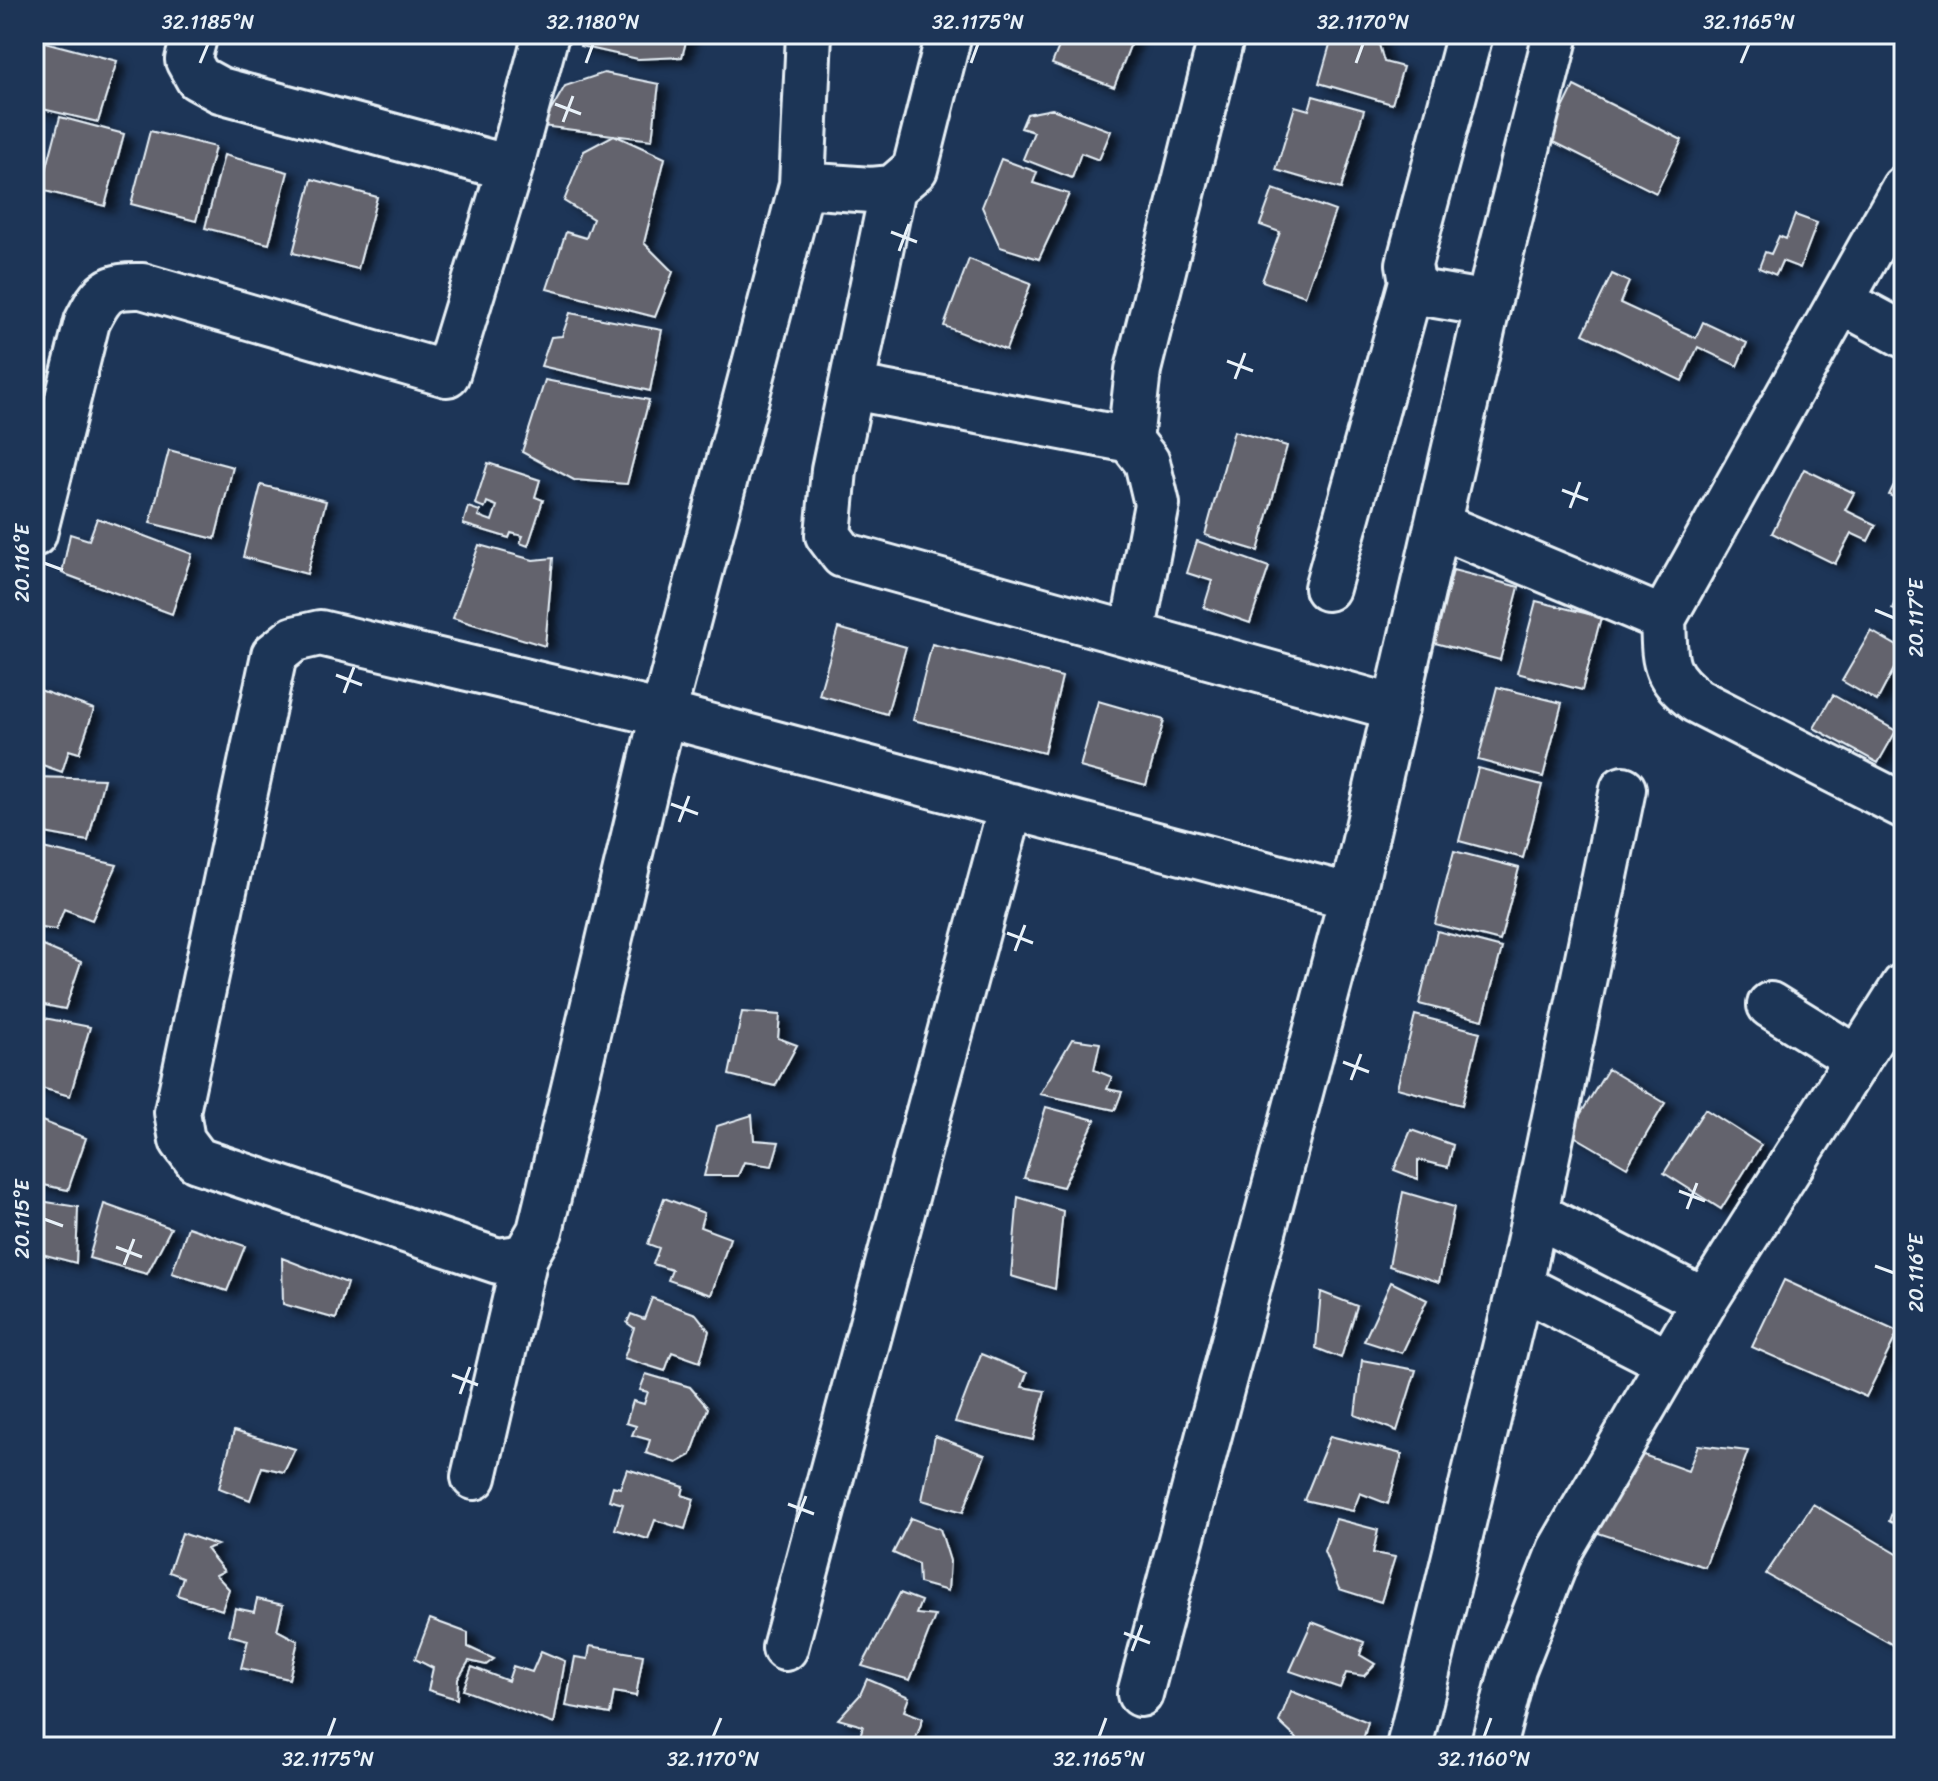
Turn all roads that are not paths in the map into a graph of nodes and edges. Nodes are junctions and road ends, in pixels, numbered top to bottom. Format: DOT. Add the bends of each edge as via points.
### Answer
graph roads {
  1 [pos="195,34"];
  2 [pos="546,34"];
  3 [pos="809,34"];
  4 [pos="949,34"];
  5 [pos="1222,34"];
  6 [pos="1470,34"];
  7 [pos="1556,34"];
  8 [pos="510,168"];
  9 [pos="802,185"];
  10 [pos="893,188"];
  11 [pos="1904,188"];
  12 [pos="1412,282"];
  13 [pos="1841,301"];
  14 [pos="1488,304"];
  15 [pos="1904,335"];
  16 [pos="852,387"];
  17 [pos="1130,440"];
  18 [pos="1438,525"];
  19 [pos="34,534"];
  20 [pos="1327,588"];
  21 [pos="1663,619"];
  22 [pos="1132,635"];
  23 [pos="1396,708"];
  24 [pos="663,714"];
  25 [pos="1623,789"];
  26 [pos="1011,806"];
  27 [pos="1904,806"];
  28 [pos="1352,897"];
  29 [pos="1904,986"];
  30 [pos="1770,1005"];
  31 [pos="1857,1059"];
  32 [pos="1535,1214"];
  33 [pos="525,1257"];
  34 [pos="1520,1286"];
  35 [pos="1705,1301"];
  36 [pos="1669,1362"];
  37 [pos="474,1477"];
  38 [pos="785,1648"];
  39 [pos="1140,1694"];
  40 [pos="1409,1747"];
  41 [pos="1493,1747"];
  1 -- 8 [label="street" via="188,60 198,78 220,90"];
  2 -- 8 [label="street"];
  3 -- 9 [label="street"];
  4 -- 10 [label="street" via="915,169"];
  5 -- 17 [label="street" via="1138,370"];
  6 -- 12 [label="street" via="1409,264"];
  7 -- 14 [label="street"];
  8 -- 19 [label="street" via="447,374 142,286 120,285 100,296 87,322"];
  9 -- 10 [label="street"];
  9 -- 24 [label="street"];
  10 -- 16 [label="street"];
  11 -- 13 [label="street"];
  12 -- 14 [label="street" via="1424,293"];
  12 -- 20 [label="street"];
  13 -- 15 [label="street"];
  13 -- 21 [label="street"];
  14 -- 18 [label="street"];
  16 -- 17 [label="street"];
  16 -- 22 [label="street" via="834,470 828,535 843,555"];
  17 -- 22 [label="street" via="1147,462 1157,504"];
  18 -- 21 [label="street"];
  18 -- 23 [label="street"];
  21 -- 27 [label="street" via="1666,666 1676,685 1697,701"];
  22 -- 23 [label="street"];
  23 -- 28 [label="street"];
  24 -- 26 [label="street"];
  24 -- 33 [label="street" via="540,1231"];
  24 -- 33 [label="street" via="320,633 294,639 274,655 177,1112 182,1140 197,1160 498,1261"];
  25 -- 32 [label="street"];
  26 -- 28 [label="street"];
  26 -- 38 [label="street"];
  28 -- 39 [label="street"];
  29 -- 31 [label="street"];
  30 -- 31 [label="street"];
  31 -- 35 [label="street"];
  32 -- 34 [label="street"];
  32 -- 35 [label="street"];
  33 -- 37 [label="street"];
  34 -- 36 [label="street"];
  34 -- 40 [label="street"];
  35 -- 36 [label="street"];
  36 -- 41 [label="street" via="1560,1550 1513,1669"];
}
